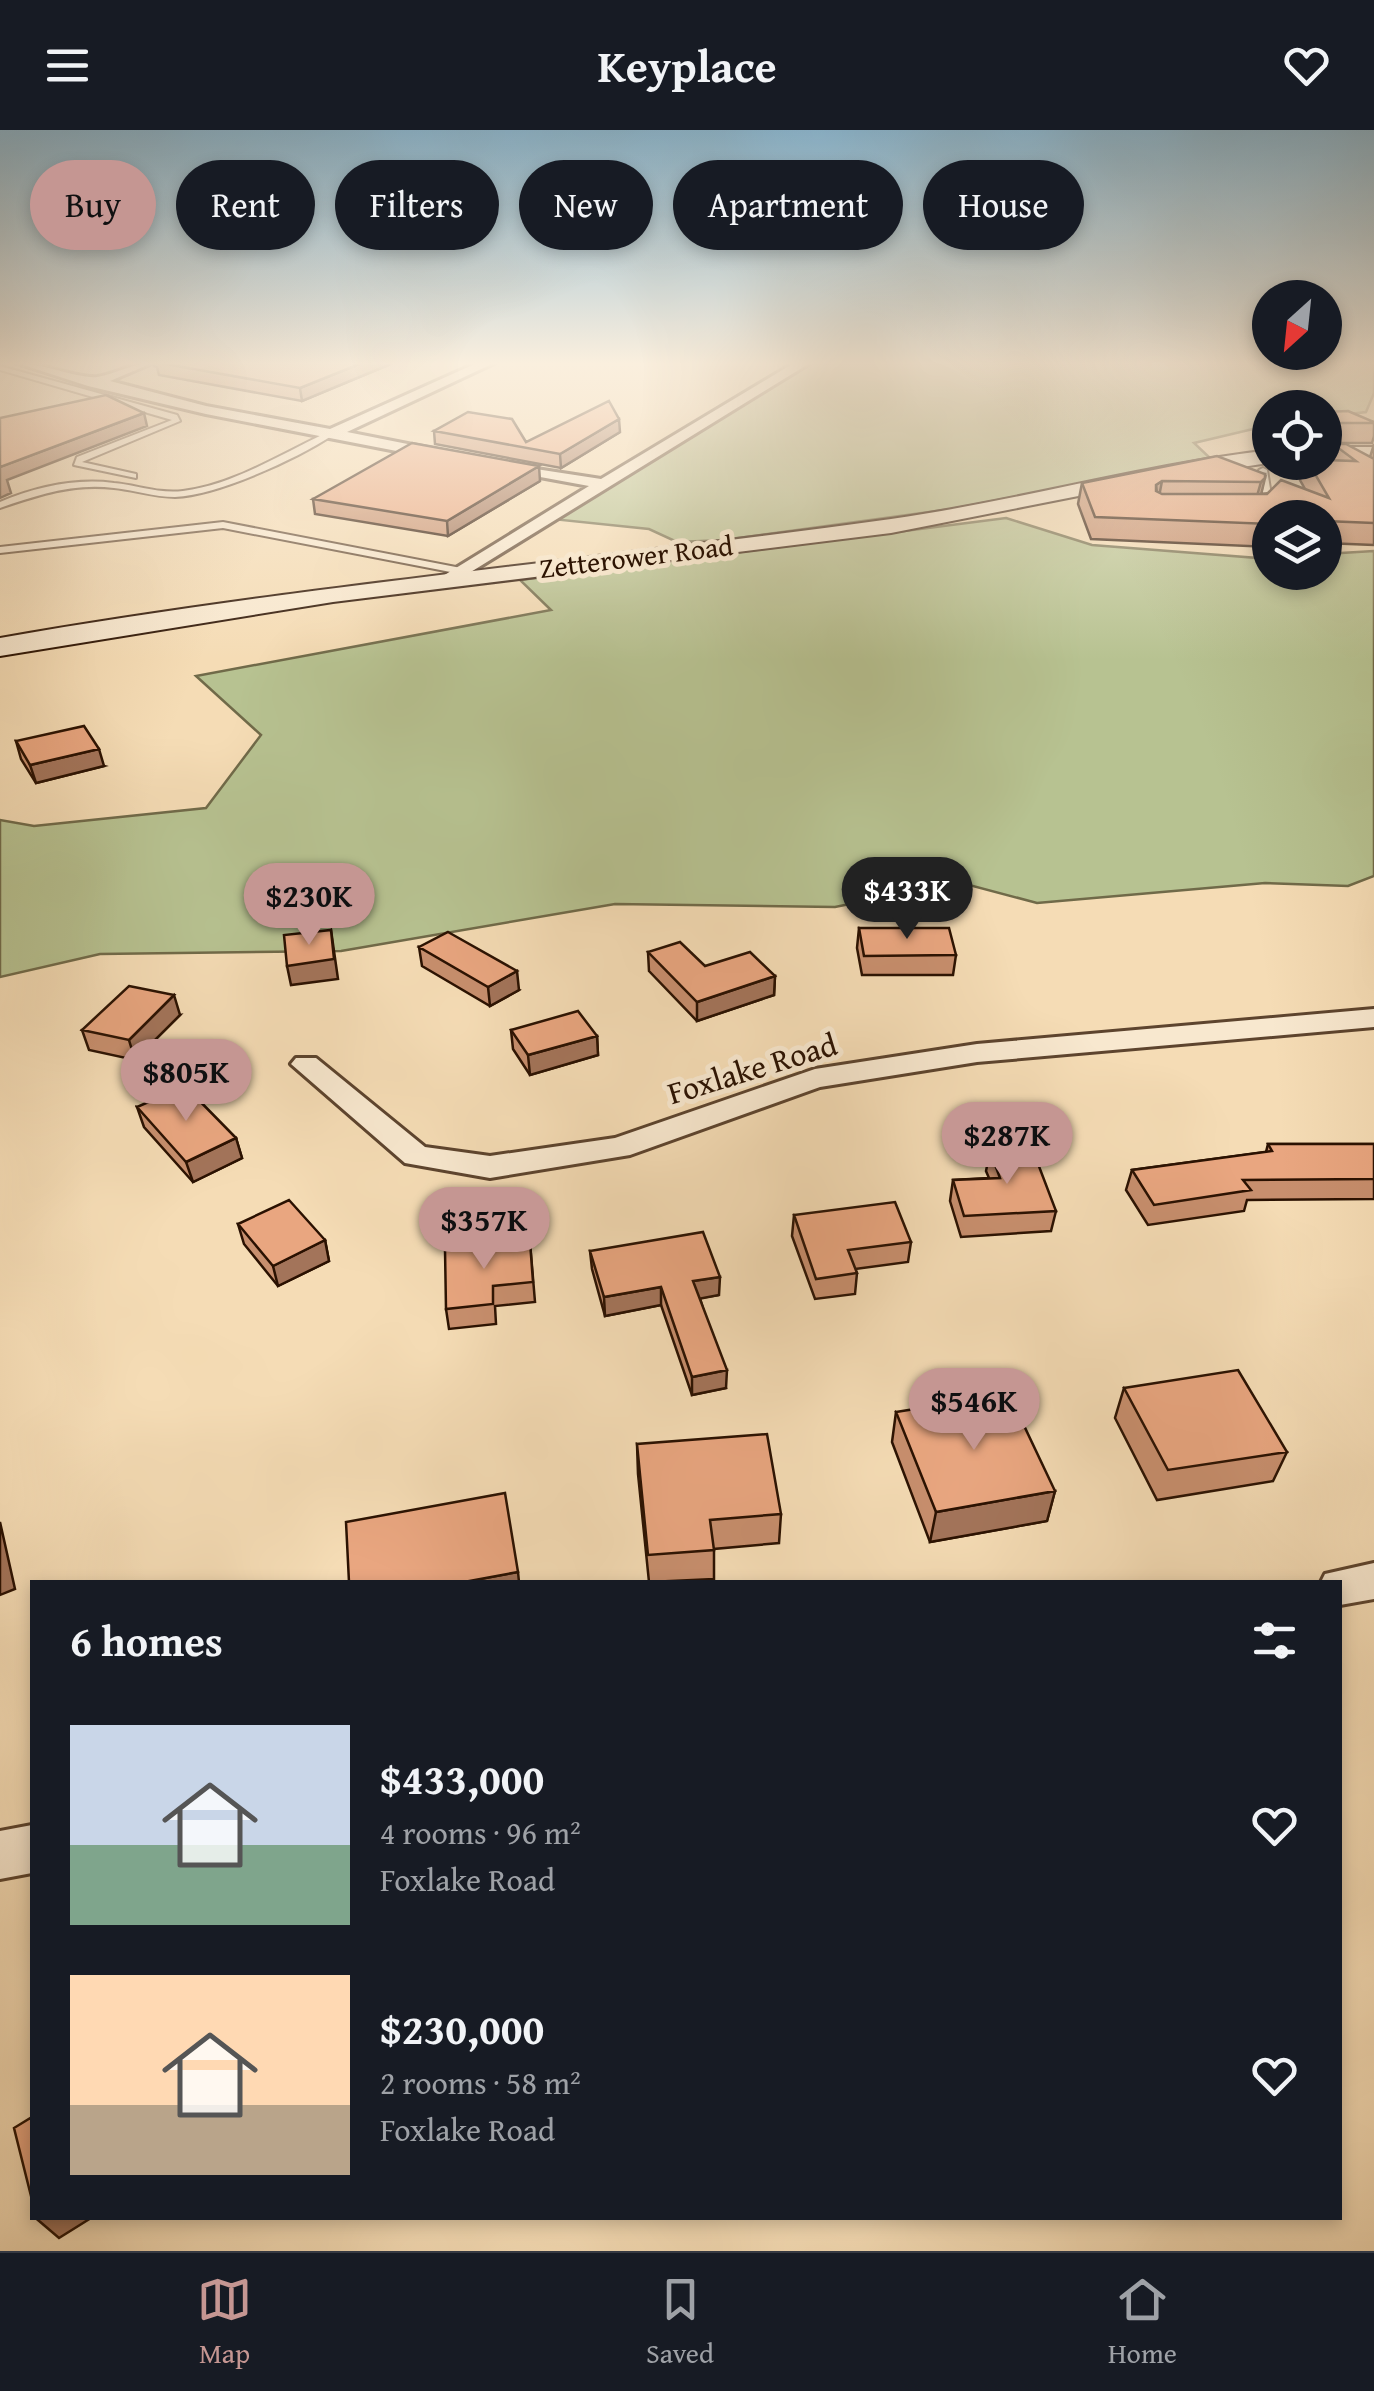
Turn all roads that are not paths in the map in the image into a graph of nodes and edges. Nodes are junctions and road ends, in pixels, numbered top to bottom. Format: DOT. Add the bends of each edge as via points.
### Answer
graph roads {
  1 [pos="78,462"];
  2 [pos="268,462"];
  3 [pos="478,462"];
  4 [pos="637,462"];
  5 [pos="1227,462"];
  6 [pos="1268,480"];
  7 [pos="600,484"];
  8 [pos="112,485"];
  9 [pos="0,504"];
  10 [pos="1246,511"];
  11 [pos="0,550"];
  12 [pos="454,575"];
  13 [pos="0,646"];
  14 [pos="1374,1018"];
  15 [pos="306,1064"];
  16 [pos="1374,1581"];
  17 [pos="1342,1588"];
  18 [pos="30,1848"];
  19 [pos="0,1855"];
  1 -- 8 [label="lane" via="133,476"];
  2 -- 8 [label="lane" via="185,494"];
  3 -- 7 [label="street"];
  4 -- 7 [label="street"];
  5 -- 12 [label="street, Zetterower Road" via="928,521"];
  6 -- 10 [label="lane" via="1266,506"];
  7 -- 12 [label="street"];
  8 -- 9 [label="lane" via="64,485"];
  11 -- 12 [label="lane" via="223,524"];
  12 -- 13 [label="street, Zetterower Road"];
  14 -- 15 [label="street, Foxlake Road" via="977,1053 814,1078 619,1148 490,1167 416,1156"];
  16 -- 17 [label="street"];
  18 -- 19 [label="street"];
}
